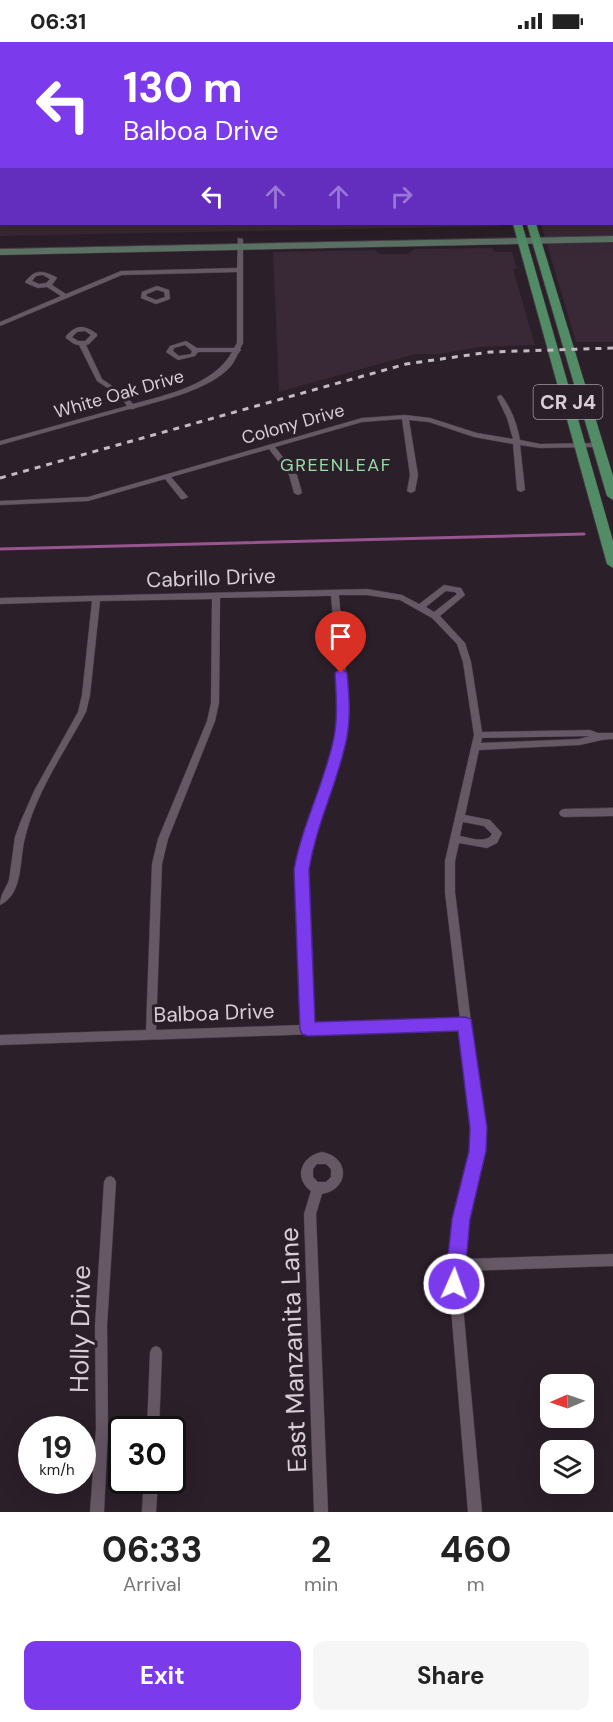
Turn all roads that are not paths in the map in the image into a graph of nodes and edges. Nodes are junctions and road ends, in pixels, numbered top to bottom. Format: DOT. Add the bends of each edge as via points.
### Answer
graph roads {
  1 [pos="520,232"];
  2 [pos="534,232"];
  3 [pos="613,232"];
  4 [pos="613,239"];
  5 [pos="0,243"];
  6 [pos="240,243"];
  7 [pos="0,252"];
  8 [pos="239,270"];
  9 [pos="158,272"];
  10 [pos="48,285"];
  11 [pos="157,288"];
  12 [pos="64,295"];
  13 [pos="0,324"];
  14 [pos="82,344"];
  15 [pos="196,350"];
  16 [pos="238,350"];
  17 [pos="500,397"];
  18 [pos="132,408"];
  19 [pos="405,417"];
  20 [pos="1,440"];
  21 [pos="516,442"];
  22 [pos="597,445"];
  23 [pos="271,447"];
  24 [pos="580,447"];
  25 [pos="167,477"];
  26 [pos="521,490"];
  27 [pos="411,491"];
  28 [pos="298,493"];
  29 [pos="613,496"];
  30 [pos="184,497"];
  31 [pos="0,503"];
  32 [pos="613,564"];
  33 [pos="335,593"];
  34 [pos="216,596"];
  35 [pos="96,599"];
  36 [pos="0,601"];
  37 [pos="421,607"];
  38 [pos="435,616"];
  39 [pos="613,736"];
  40 [pos="477,741"];
  41 [pos="613,812"];
  42 [pos="564,813"];
  43 [pos="459,818"];
  44 [pos="454,839"];
  45 [pos="0,901"];
  46 [pos="465,1024"];
  47 [pos="308,1029"];
  48 [pos="151,1035"];
  49 [pos="0,1040"];
  50 [pos="110,1182"];
  51 [pos="318,1188"];
  52 [pos="613,1260"];
  53 [pos="455,1265"];
  54 [pos="156,1352"];
  55 [pos="154,1416"];
  56 [pos="150,1494"];
  57 [pos="97,1512"];
  58 [pos="149,1512"];
  59 [pos="321,1512"];
  60 [pos="476,1512"];
  1 -- 2 [label="main road"];
  1 -- 6 [label="main road"];
  1 -- 24 [label="main road, CR J4"];
  2 -- 3 [label="main road"];
  2 -- 4 [label="main road"];
  2 -- 22 [label="main road, CR J4"];
  5 -- 6 [label="main road"];
  6 -- 7 [label="main road"];
  6 -- 8 [label="street"];
  8 -- 9 [label="street"];
  8 -- 16 [label="street"];
  9 -- 11 [label="street"];
  9 -- 12 [label="street" via="121,273"];
  10 -- 12 [label="street"];
  12 -- 13 [label="street"];
  14 -- 18 [label="street" via="99,380 123,396"];
  15 -- 16 [label="street"];
  16 -- 18 [label="street, White Oak Drive" via="229,364 198,386"];
  17 -- 21 [label="street" via="508,407"];
  18 -- 20 [label="street, White Oak Drive"];
  19 -- 21 [label="street, Colony Drive"];
  19 -- 23 [label="street, Colony Drive" via="362,420"];
  19 -- 27 [label="street" via="414,475"];
  21 -- 24 [label="street, Colony Drive"];
  21 -- 26 [label="street"];
  22 -- 24 [label="street, Colony Drive"];
  22 -- 29 [label="main road, CR J4"];
  23 -- 25 [label="street, Colony Drive"];
  23 -- 28 [label="street" via="293,475"];
  24 -- 32 [label="main road, CR J4"];
  25 -- 30 [label="street"];
  25 -- 31 [label="street, Colony Drive" via="88,499"];
  33 -- 34 [label="street, Cabrillo Drive"];
  33 -- 37 [label="street, Cabrillo Drive" via="384,594"];
  33 -- 47 [label="street" via="344,713 340,739 305,847 302,870"];
  34 -- 35 [label="street, Cabrillo Drive"];
  34 -- 48 [label="street" via="215,703 163,839 158,864"];
  35 -- 36 [label="street, Cabrillo Drive"];
  35 -- 45 [label="street" via="82,712 29,813 12,885"];
  37 -- 38 [label="street, Cabrillo Drive"];
  37 -- 38 [label="street" via="444,588 458,590 458,600"];
  38 -- 40 [label="street, Cabrillo Drive" via="461,643"];
  39 -- 40 [label="street" via="579,742"];
  40 -- 43 [label="street"];
  41 -- 42 [label="street"];
  43 -- 44 [label="street"];
  43 -- 44 [label="street" via="488,823 497,833 487,844"];
  44 -- 46 [label="street" via="450,892"];
  46 -- 47 [label="street, Balboa Drive"];
  46 -- 53 [label="street" via="478,1151 461,1219"];
  47 -- 48 [label="street, Balboa Drive"];
  48 -- 49 [label="street, Balboa Drive"];
  50 -- 57 [label="street, Holly Drive" via="101,1326 102,1429"];
  51 -- 59 [label="street, East Manzanita Lane" via="310,1214"];
  52 -- 53 [label="street"];
  53 -- 60 [label="street"];
  54 -- 55 [label="street"];
  56 -- 58 [label="street"];
}
